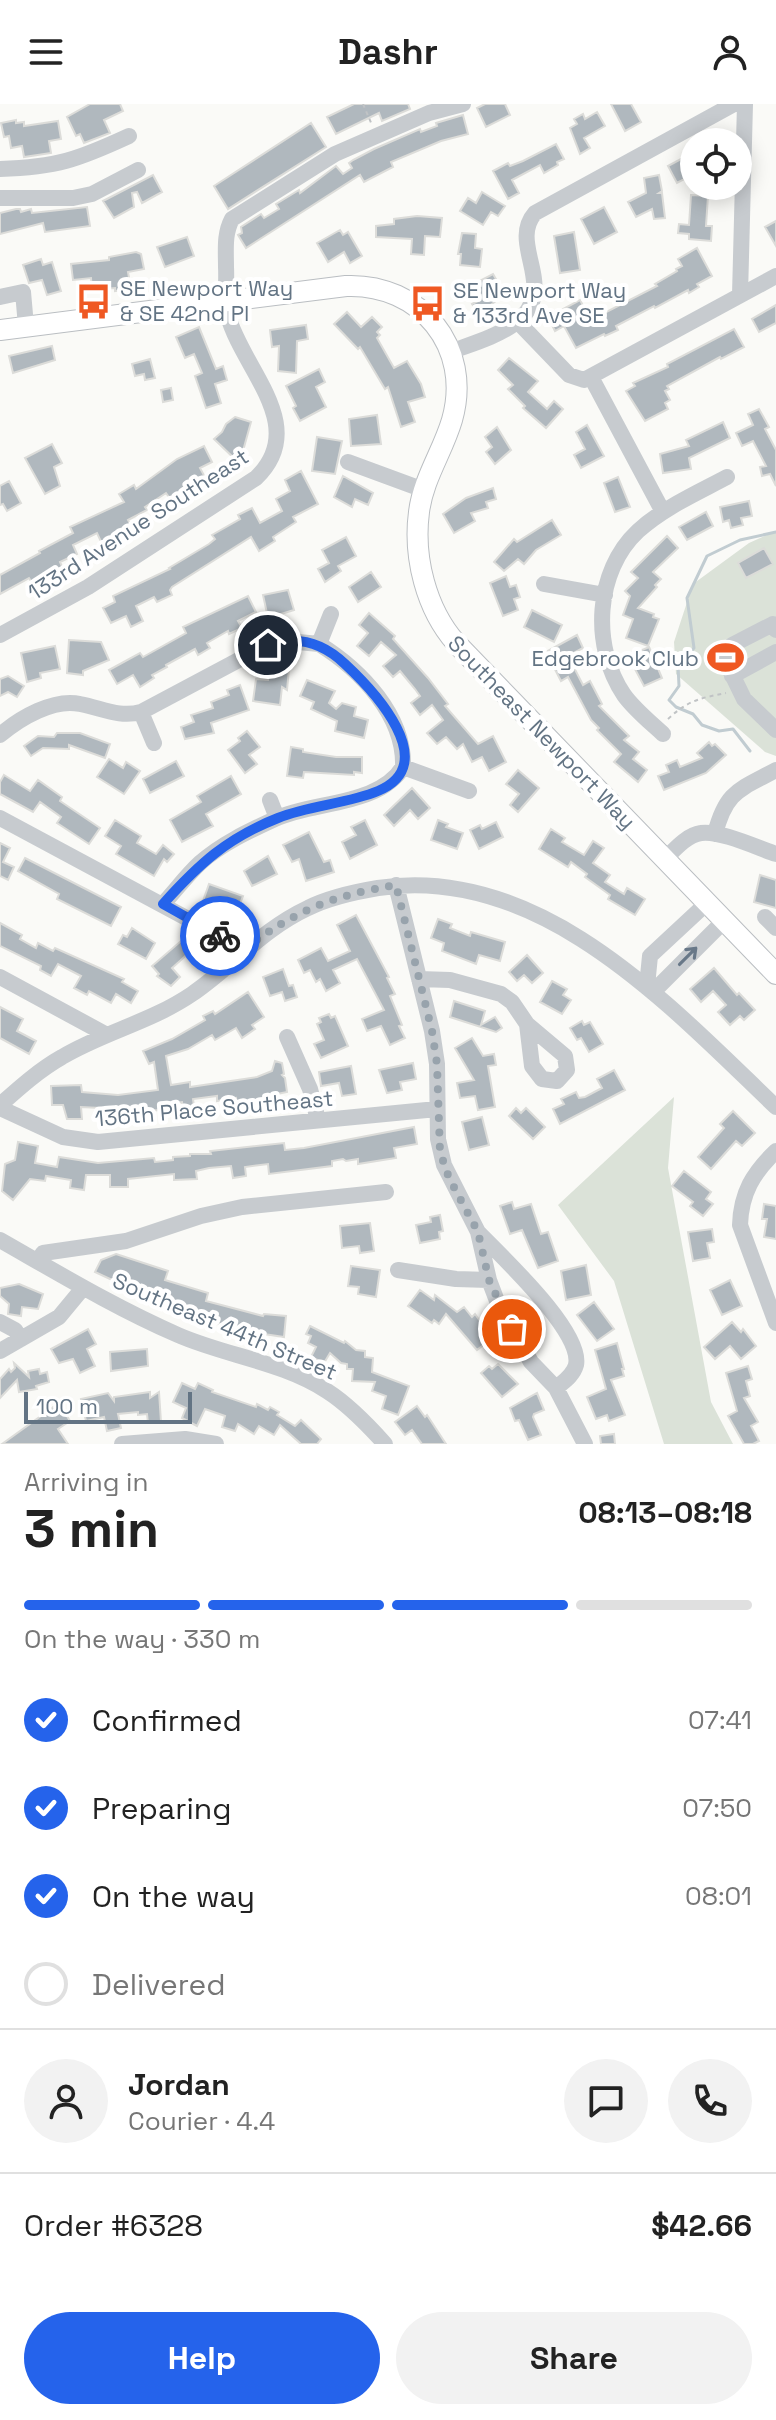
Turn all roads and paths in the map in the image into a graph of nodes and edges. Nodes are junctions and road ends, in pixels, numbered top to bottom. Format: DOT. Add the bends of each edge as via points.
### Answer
graph roads {
  1 [pos="363,104"];
  2 [pos="463,104"];
  3 [pos="734,104"];
  4 [pos="745,104"];
  5 [pos="432,109"];
  6 [pos="376,135"];
  7 [pos="129,136"];
  8 [pos="0,169"];
  9 [pos="138,170"];
  10 [pos="0,198"];
  11 [pos="776,276"];
  12 [pos="740,295"];
  13 [pos="0,297"];
  14 [pos="226,300"];
  15 [pos="518,322"];
  16 [pos="26,326"];
  17 [pos="0,330"];
  18 [pos="450,352"];
  19 [pos="591,377"];
  20 [pos="348,462"];
  21 [pos="727,477"];
  22 [pos="424,490"];
  23 [pos="663,512"];
  24 [pos="544,584"];
  25 [pos="605,595"];
  26 [pos="331,614"];
  27 [pos="776,630"];
  28 [pos="0,635"];
  29 [pos="319,644"];
  30 [pos="776,652"];
  31 [pos="734,681"];
  32 [pos="141,712"];
  33 [pos="665,727"];
  34 [pos="776,730"];
  35 [pos="0,735"];
  36 [pos="154,743"];
  37 [pos="403,767"];
  38 [pos="776,770"];
  39 [pos="469,791"];
  40 [pos="270,800"];
  41 [pos="0,818"];
  42 [pos="277,818"];
  43 [pos="715,834"];
  44 [pos="776,854"];
  45 [pos="665,859"];
  46 [pos="396,885"];
  47 [pos="707,903"];
  48 [pos="163,904"];
  49 [pos="724,921"];
  50 [pos="244,949"];
  51 [pos="650,956"];
  52 [pos="620,966"];
  53 [pos="776,974"];
  54 [pos="0,977"];
  55 [pos="419,979"];
  56 [pos="650,989"];
  57 [pos="527,1024"];
  58 [pos="107,1035"];
  59 [pos="287,1037"];
  60 [pos="0,1107"];
  61 [pos="776,1107"];
  62 [pos="437,1109"];
  63 [pos="318,1120"];
  64 [pos="776,1151"];
  65 [pos="386,1192"];
  66 [pos="478,1232"];
  67 [pos="0,1240"];
  68 [pos="38,1261"];
  69 [pos="398,1270"];
  70 [pos="489,1280"];
  71 [pos="83,1288"];
  72 [pos="0,1322"];
  73 [pos="776,1323"];
  74 [pos="21,1339"];
  75 [pos="0,1351"];
  76 [pos="556,1388"];
  77 [pos="124,1444"];
  78 [pos="216,1444"];
  79 [pos="385,1444"];
  80 [pos="585,1444"];
  1 -- 6 [label="path"];
  2 -- 5 [label="street"];
  3 -- 15 [label="street" via="529,219 526,230 536,292"];
  4 -- 12 [label="street"];
  5 -- 6 [label="street"];
  6 -- 14 [label="street" via="335,154 232,219 226,235"];
  7 -- 8 [label="street" via="69,163"];
  9 -- 10 [label="street" via="73,198"];
  11 -- 12 [label="street"];
  12 -- 19 [label="street"];
  13 -- 16 [label="street" via="23,292"];
  14 -- 16 [label="main road, Southeast Newport Way"];
  14 -- 18 [label="main road, Southeast Newport Way" via="346,286 373,288 394,293 426,313"];
  14 -- 28 [label="street, 133rd Avenue Southeast" via="228,317 270,404 278,432 272,458 256,478 88,587"];
  15 -- 18 [label="street"];
  15 -- 19 [label="street" via="569,375"];
  16 -- 17 [label="main road, Southeast Newport Way"];
  18 -- 22 [label="main road, Southeast Newport Way" via="456,401"];
  19 -- 23 [label="street"];
  20 -- 22 [label="street"];
  21 -- 23 [label="street"];
  22 -- 45 [label="main road, Southeast Newport Way" via="417,532 421,563 428,595 445,631"];
  23 -- 25 [label="street" via="627,542"];
  24 -- 25 [label="street"];
  25 -- 33 [label="street" via="603,638 616,681 625,697"];
  26 -- 29 [label="street"];
  27 -- 31 [label="street" via="773,624 732,645 726,662"];
  29 -- 32 [label="street" via="288,641 265,646"];
  29 -- 37 [label="street" via="367,685 392,718 402,740"];
  30 -- 31 [label="street"];
  31 -- 33 [label="path" via="723,694 688,702"];
  31 -- 34 [label="street" via="744,699"];
  32 -- 35 [label="street" via="122,716 65,703"];
  32 -- 36 [label="street"];
  37 -- 39 [label="street"];
  37 -- 42 [label="street" via="377,792"];
  38 -- 43 [label="street" via="728,799"];
  40 -- 42 [label="street"];
  41 -- 48 [label="street"];
  42 -- 48 [label="street" via="210,855"];
  43 -- 44 [label="street"];
  43 -- 45 [label="street" via="695,835"];
  45 -- 47 [label="main road, Southeast Newport Way"];
  46 -- 50 [label="street" via="312,906"];
  46 -- 52 [label="street" via="434,885 498,899 552,922"];
  46 -- 55 [label="street"];
  47 -- 49 [label="main road, Southeast Newport Way"];
  47 -- 51 [label="street"];
  48 -- 50 [label="street"];
  49 -- 53 [label="main road, Southeast Newport Way"];
  56 -- 49 [label="street, one-way"];
  50 -- 58 [label="street" via="193,993"];
  51 -- 52 [label="street"];
  51 -- 56 [label="street"];
  52 -- 56 [label="street"];
  54 -- 58 [label="street"];
  55 -- 57 [label="street" via="450,980 501,994"];
  55 -- 62 [label="street" via="437,1064"];
  56 -- 61 [label="street"];
  58 -- 60 [label="street" via="39,1071"];
  59 -- 63 [label="street"];
  60 -- 63 [label="street, 136th Place Southeast" via="63,1137 98,1142"];
  62 -- 63 [label="street, 136th Place Southeast"];
  62 -- 66 [label="street" via="444,1165"];
  64 -- 73 [label="street" via="751,1179 740,1225"];
  65 -- 68 [label="street, Southeast 44th Street" via="242,1207 126,1241 43,1253"];
  66 -- 70 [label="street"];
  66 -- 76 [label="street" via="566,1330 576,1366"];
  67 -- 68 [label="street, Southeast 44th Street"];
  68 -- 71 [label="street, Southeast 44th Street"];
  69 -- 70 [label="street"];
  70 -- 76 [label="street" via="531,1362"];
  71 -- 74 [label="street" via="59,1317"];
  71 -- 79 [label="street, Southeast 44th Street" via="178,1335 325,1389"];
  72 -- 74 [label="street"];
  74 -- 75 [label="street"];
  76 -- 80 [label="street"];
  77 -- 78 [label="street" via="185,1439"];
}
